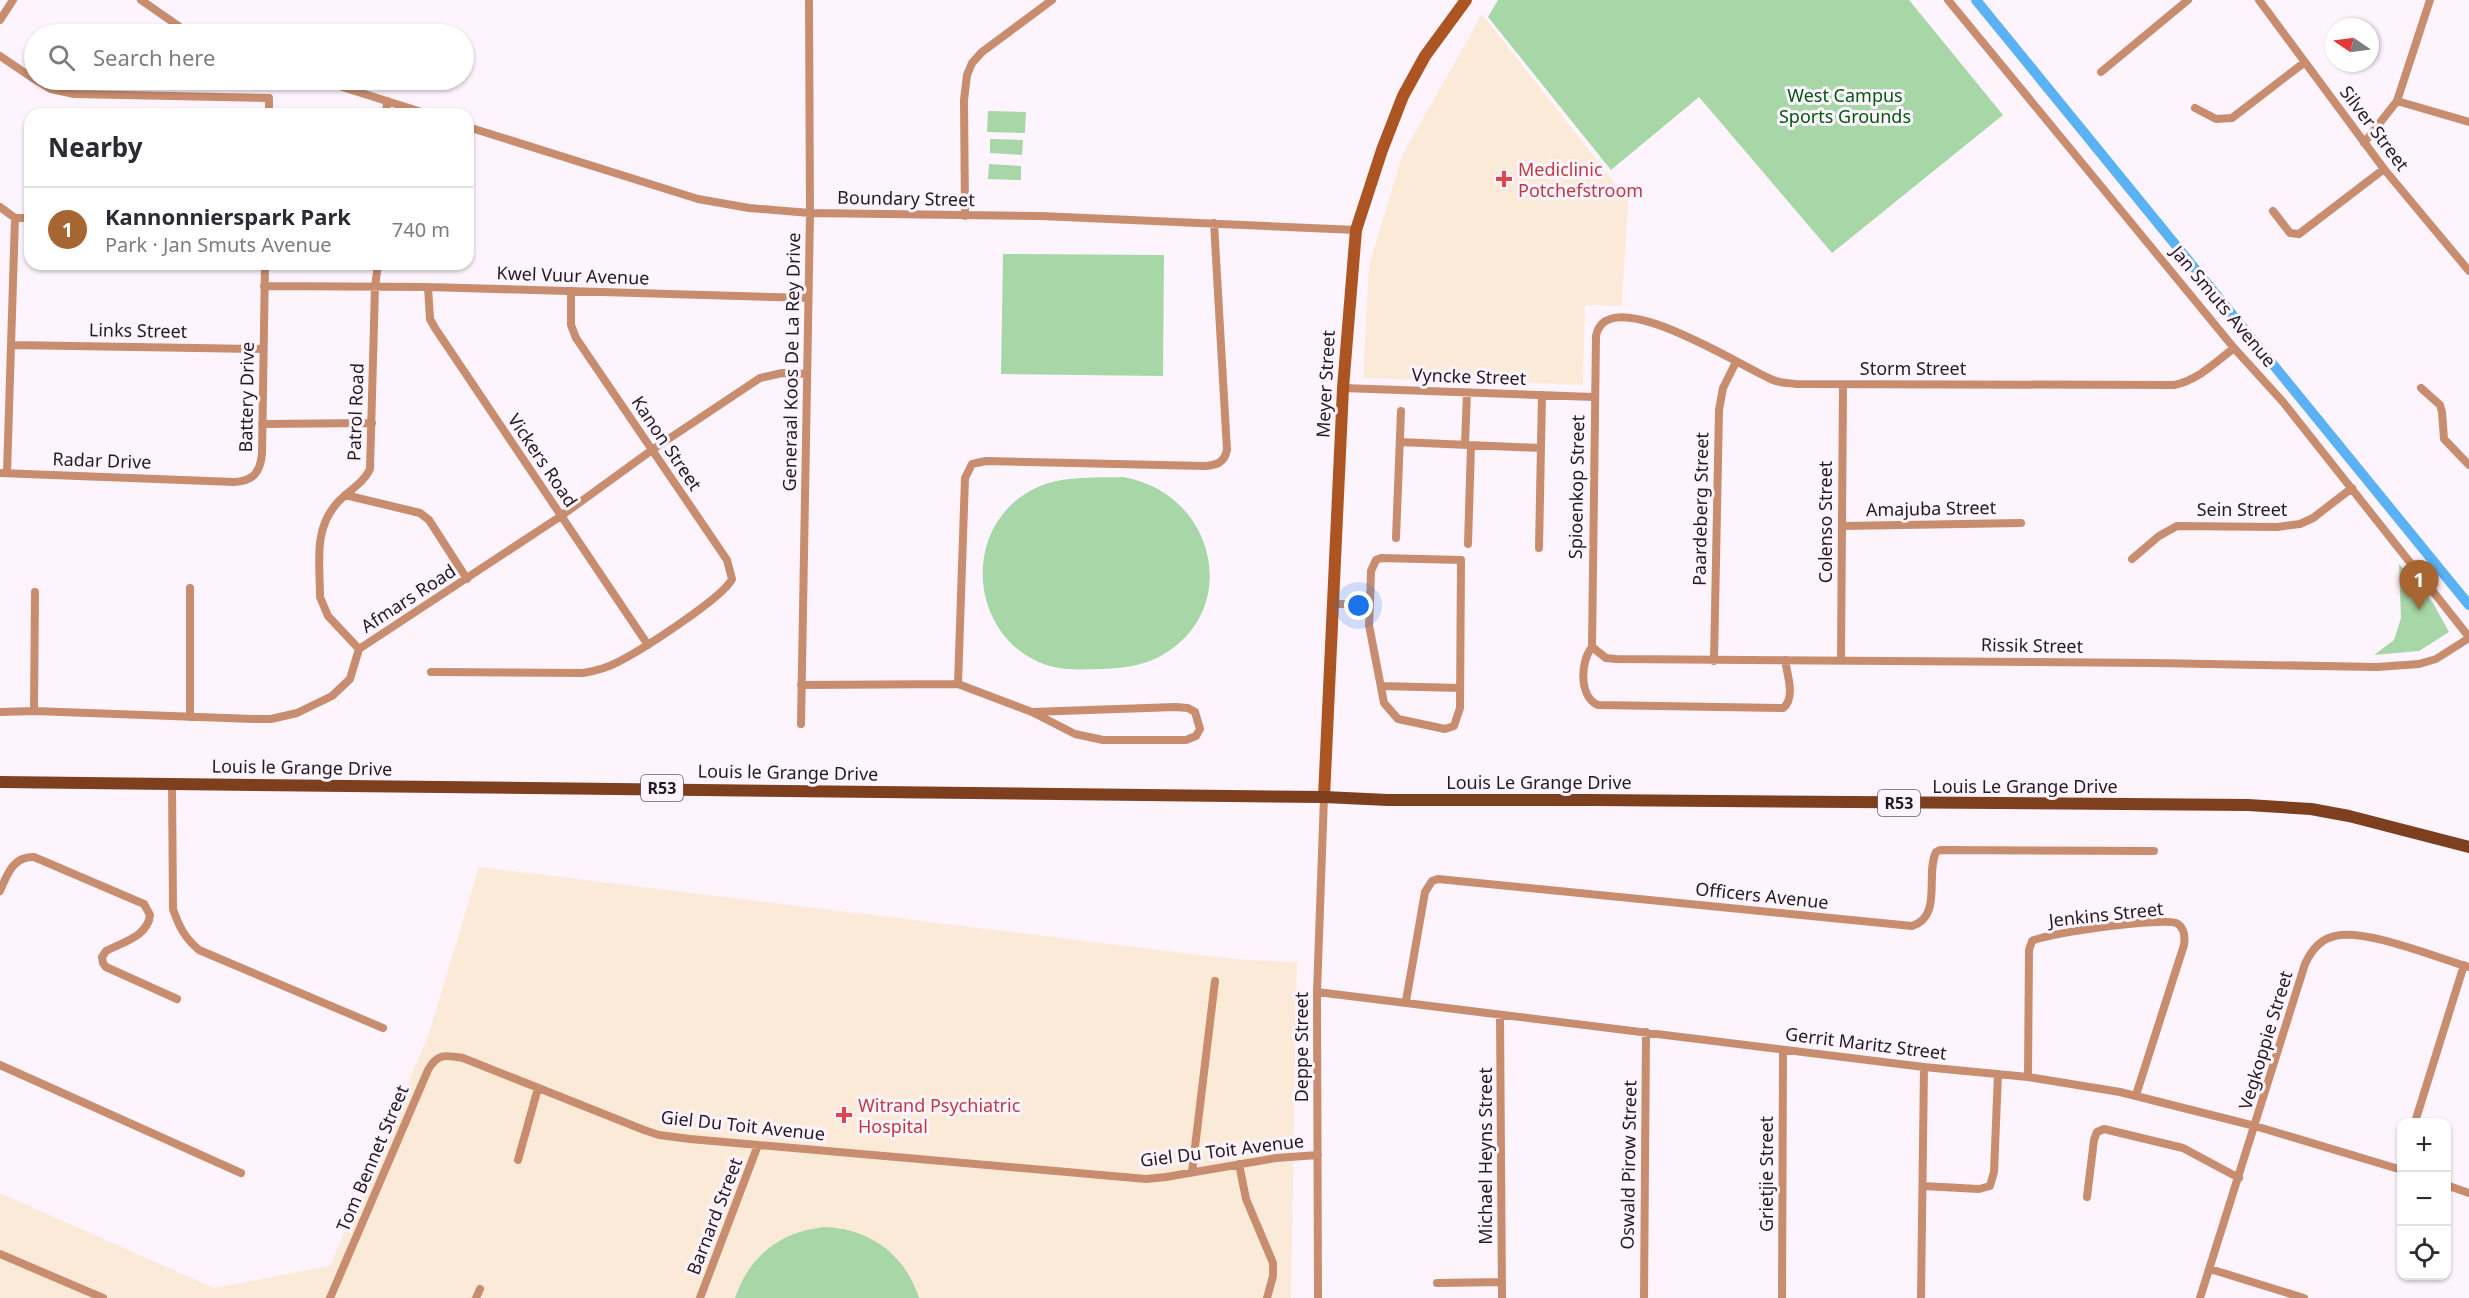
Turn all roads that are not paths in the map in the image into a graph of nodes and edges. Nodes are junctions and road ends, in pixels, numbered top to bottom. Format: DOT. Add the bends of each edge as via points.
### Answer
graph roads {
  1 [pos="13,0"];
  2 [pos="141,0"];
  3 [pos="809,0"];
  4 [pos="1052,0"];
  5 [pos="1466,0"];
  6 [pos="1948,0"];
  7 [pos="2188,0"];
  8 [pos="2259,0"];
  9 [pos="2430,0"];
  10 [pos="0,20"];
  11 [pos="176,24"];
  12 [pos="0,56"];
  13 [pos="2305,62"];
  14 [pos="24,72"];
  15 [pos="2101,72"];
  16 [pos="59,90"];
  17 [pos="352,90"];
  18 [pos="387,101"];
  19 [pos="2397,101"];
  20 [pos="268,108"];
  21 [pos="386,108"];
  22 [pos="409,108"];
  23 [pos="2196,108"];
  24 [pos="2469,122"];
  25 [pos="474,129"];
  26 [pos="2364,143"];
  27 [pos="2384,169"];
  28 [pos="0,207"];
  29 [pos="2273,212"];
  30 [pos="810,213"];
  31 [pos="965,216"];
  32 [pos="15,218"];
  33 [pos="24,218"];
  34 [pos="1214,223"];
  35 [pos="1356,230"];
  36 [pos="265,270"];
  37 [pos="377,270"];
  38 [pos="2469,271"];
  39 [pos="264,286"];
  40 [pos="375,287"];
  41 [pos="428,287"];
  42 [pos="571,291"];
  43 [pos="808,298"];
  44 [pos="1597,327"];
  45 [pos="12,345"];
  46 [pos="2234,348"];
  47 [pos="262,349"];
  48 [pos="1736,362"];
  49 [pos="807,374"];
  50 [pos="1843,385"];
  51 [pos="1343,388"];
  52 [pos="2421,388"];
  53 [pos="1467,393"];
  54 [pos="1542,395"];
  55 [pos="1594,397"];
  56 [pos="1401,411"];
  57 [pos="372,423"];
  58 [pos="262,424"];
  59 [pos="1400,442"];
  60 [pos="1468,445"];
  61 [pos="1540,448"];
  62 [pos="652,450"];
  63 [pos="2469,465"];
  64 [pos="4,473"];
  65 [pos="204,481"];
  66 [pos="2352,488"];
  67 [pos="345,495"];
  68 [pos="561,516"];
  69 [pos="2021,523"];
  70 [pos="1842,526"];
  71 [pos="1396,538"];
  72 [pos="1468,544"];
  73 [pos="1539,548"];
  74 [pos="2133,559"];
  75 [pos="467,579"];
  76 [pos="190,588"];
  77 [pos="35,592"];
  78 [pos="1332,604"];
  79 [pos="1370,604"];
  80 [pos="2469,638"];
  81 [pos="648,645"];
  82 [pos="1592,647"];
  83 [pos="359,650"];
  84 [pos="1785,660"];
  85 [pos="1841,660"];
  86 [pos="1714,661"];
  87 [pos="431,672"];
  88 [pos="958,684"];
  89 [pos="801,685"];
  90 [pos="1381,686"];
  91 [pos="1460,688"];
  92 [pos="34,711"];
  93 [pos="0,712"];
  94 [pos="1032,712"];
  95 [pos="190,717"];
  96 [pos="801,724"];
  97 [pos="0,782"];
  98 [pos="172,783"];
  99 [pos="1324,797"];
  100 [pos="2469,847"];
  101 [pos="2154,850"];
  102 [pos="0,891"];
  103 [pos="2467,966"];
  104 [pos="1215,981"];
  105 [pos="1317,992"];
  106 [pos="177,999"];
  107 [pos="1406,1001"];
  108 [pos="1500,1015"];
  109 [pos="383,1028"];
  110 [pos="1646,1032"];
  111 [pos="1784,1050"];
  112 [pos="463,1058"];
  113 [pos="0,1065"];
  114 [pos="1924,1067"];
  115 [pos="1998,1074"];
  116 [pos="2028,1077"];
  117 [pos="538,1088"];
  118 [pos="2136,1095"];
  119 [pos="2416,1118"];
  120 [pos="2255,1126"];
  121 [pos="758,1145"];
  122 [pos="1318,1155"];
  123 [pos="518,1160"];
  124 [pos="1239,1164"];
  125 [pos="2397,1169"];
  126 [pos="1192,1172"];
  127 [pos="241,1173"];
  128 [pos="2239,1178"];
  129 [pos="1923,1186"];
  130 [pos="2451,1187"];
  131 [pos="2469,1193"];
  132 [pos="2087,1197"];
  133 [pos="0,1254"];
  134 [pos="2210,1269"];
  135 [pos="1502,1282"];
  136 [pos="1437,1283"];
  137 [pos="480,1289"];
  138 [pos="104,1298"];
  139 [pos="330,1298"];
  140 [pos="476,1298"];
  141 [pos="700,1298"];
  142 [pos="1267,1298"];
  143 [pos="1318,1298"];
  144 [pos="1502,1298"];
  145 [pos="1644,1298"];
  146 [pos="1782,1298"];
  147 [pos="1921,1298"];
  148 [pos="2200,1298"];
  149 [pos="2304,1298"];
  1 -- 10 [label="street"];
  2 -- 11 [label="street"];
  3 -- 30 [label="street, Generaal Koos De La Rey Drive"];
  4 -- 31 [label="street" via="982,52 967,75"];
  5 -- 35 [label="street, Meyer Street" via="1425,56 1403,96"];
  6 -- 46 [label="street, Jan Smuts Avenue"];
  7 -- 15 [label="street"];
  8 -- 13 [label="street, Silver Street"];
  9 -- 19 [label="street"];
  12 -- 14 [label="street"];
  13 -- 23 [label="street" via="2232,118 2216,119"];
  13 -- 26 [label="street, Silver Street"];
  16 -- 20 [label="street" via="74,94 269,98"];
  17 -- 18 [label="street"];
  18 -- 21 [label="street"];
  18 -- 22 [label="street"];
  19 -- 24 [label="street"];
  19 -- 26 [label="street"];
  25 -- 30 [label="street, Boundary Street" via="720,204"];
  26 -- 27 [label="street, Silver Street"];
  27 -- 29 [label="street" via="2299,234 2290,233"];
  27 -- 38 [label="street, Silver Street"];
  28 -- 32 [label="street"];
  30 -- 31 [label="street, Boundary Street"];
  30 -- 43 [label="street, Generaal Koos De La Rey Drive"];
  31 -- 34 [label="street, Boundary Street"];
  32 -- 33 [label="street"];
  32 -- 45 [label="street"];
  34 -- 35 [label="street, Boundary Street"];
  34 -- 88 [label="street" via="1225,458 1216,465 1204,466 987,461 972,464 965,478"];
  35 -- 51 [label="street, Meyer Street"];
  36 -- 39 [label="street, Battery Drive"];
  37 -- 40 [label="street, Patrol Road"];
  39 -- 40 [label="street, Kwel Vuur Avenue"];
  39 -- 47 [label="street, Battery Drive"];
  40 -- 41 [label="street, Kwel Vuur Avenue"];
  40 -- 57 [label="street, Patrol Road"];
  41 -- 42 [label="street, Kwel Vuur Avenue"];
  41 -- 68 [label="street, Vickers Road" via="430,319 435,328"];
  42 -- 43 [label="street, Kwel Vuur Avenue"];
  42 -- 62 [label="street, Kanon Street" via="571,325 576,338"];
  43 -- 49 [label="street, Generaal Koos De La Rey Drive"];
  44 -- 48 [label="street, Storm Street" via="1607,319 1654,322"];
  44 -- 55 [label="street, Spioenkop Street"];
  45 -- 47 [label="street, Links Street"];
  45 -- 64 [label="street"];
  46 -- 50 [label="street, Storm Street" via="2196,377 2174,385"];
  46 -- 66 [label="street, Jan Smuts Avenue"];
  47 -- 58 [label="street, Battery Drive"];
  48 -- 50 [label="street, Storm Street" via="1780,382"];
  48 -- 86 [label="street, Paardeberg Street" via="1723,388 1719,410"];
  49 -- 62 [label="street, Afmars Road" via="782,373 760,378"];
  49 -- 89 [label="street, Generaal Koos De La Rey Drive"];
  50 -- 70 [label="street, Colenso Street"];
  51 -- 53 [label="street, Vyncke Street"];
  51 -- 78 [label="street, Meyer Street"];
  52 -- 63 [label="street" via="2440,405 2444,439"];
  53 -- 54 [label="street, Vyncke Street"];
  53 -- 60 [label="street"];
  54 -- 55 [label="street, Vyncke Street"];
  54 -- 61 [label="street"];
  55 -- 82 [label="street, Spioenkop Street"];
  56 -- 59 [label="street"];
  57 -- 58 [label="street"];
  57 -- 67 [label="street, Patrol Road" via="370,468 364,480"];
  58 -- 65 [label="street, Battery Drive" via="261,464 255,476 242,482"];
  59 -- 60 [label="street"];
  59 -- 71 [label="street"];
  60 -- 61 [label="street"];
  60 -- 72 [label="street"];
  61 -- 73 [label="street"];
  62 -- 68 [label="street, Afmars Road"];
  62 -- 81 [label="street, Kanon Street" via="729,565 732,576 706,603"];
  64 -- 65 [label="street, Radar Drive"];
  66 -- 74 [label="street, Sein Street" via="2300,524 2177,526"];
  66 -- 80 [label="street, Jan Smuts Avenue"];
  67 -- 75 [label="street" via="420,513 429,520"];
  67 -- 83 [label="street, Patrol Road" via="322,525 320,597 328,616"];
  68 -- 75 [label="street, Afmars Road"];
  68 -- 81 [label="street, Vickers Road"];
  69 -- 70 [label="street, Amajuba Street"];
  70 -- 85 [label="street, Colenso Street"];
  75 -- 83 [label="street, Afmars Road"];
  76 -- 95 [label="street"];
  77 -- 92 [label="street"];
  78 -- 79 [label="street"];
  78 -- 99 [label="street, Meyer Street"];
  79 -- 90 [label="street" via="1369,625"];
  79 -- 91 [label="street" via="1371,572 1376,560 1461,560"];
  80 -- 85 [label="street, Rissik Street" via="2436,659 2387,667"];
  81 -- 87 [label="street" via="618,663 589,672"];
  82 -- 84 [label="street, Spioenkop Street" via="1585,660 1585,689 1590,700 1598,705 1783,708 1790,692"];
  82 -- 86 [label="street, Rissik Street" via="1606,658"];
  83 -- 95 [label="street, Afmars Road" via="350,679 342,688 297,713 271,719"];
  84 -- 85 [label="street, Rissik Street"];
  84 -- 86 [label="street, Rissik Street"];
  88 -- 89 [label="street"];
  88 -- 94 [label="street"];
  89 -- 96 [label="street, Generaal Koos De La Rey Drive"];
  90 -- 91 [label="street"];
  90 -- 91 [label="street" via="1384,703 1398,719 1445,729 1458,720"];
  92 -- 93 [label="street, Afmars Road"];
  92 -- 95 [label="street, Afmars Road"];
  94 -- 94 [label="street" via="1188,708 1195,712 1200,729 1196,736 1186,740 1103,740 1075,734"];
  97 -- 98 [label="main road, Louis le Grange Drive / R53"];
  98 -- 99 [label="main road, Louis le Grange Drive / R53"];
  98 -- 109 [label="street" via="173,909 187,939 200,950"];
  99 -- 100 [label="main road, Louis Le Grange Drive / R53" via="2248,805 2349,816"];
  99 -- 105 [label="street, Deppe Street"];
  101 -- 107 [label="street, Officers Avenue" via="1940,850 1932,861 1929,912 1912,926 1438,879 1425,892"];
  102 -- 106 [label="street" via="11,868 26,856 144,904 150,915 147,927 106,951 102,963"];
  103 -- 119 [label="street"];
  103 -- 120 [label="street, Vegkoppie Street" via="2366,936 2336,935 2319,944 2306,963"];
  104 -- 126 [label="street"];
  105 -- 107 [label="street, Gerrit Maritz Street"];
  105 -- 122 [label="street, Deppe Street"];
  107 -- 108 [label="street, Gerrit Maritz Street"];
  108 -- 110 [label="street, Gerrit Maritz Street"];
  108 -- 135 [label="street, Michael Heyns Street"];
  110 -- 111 [label="street, Gerrit Maritz Street"];
  110 -- 145 [label="street, Oswald Pirow Street"];
  111 -- 114 [label="street, Gerrit Maritz Street"];
  111 -- 146 [label="street, Grietjie Street"];
  112 -- 117 [label="street, Giel Du Toit Avenue"];
  112 -- 139 [label="street, Tom Bennet Street" via="441,1055 432,1064"];
  113 -- 127 [label="street"];
  114 -- 115 [label="street, Gerrit Maritz Street"];
  114 -- 129 [label="street"];
  115 -- 116 [label="street, Gerrit Maritz Street"];
  115 -- 129 [label="street" via="1990,1186"];
  116 -- 118 [label="street, Gerrit Maritz Street"];
  116 -- 118 [label="street, Jenkins Street" via="2032,941 2133,923 2170,922 2182,930 2184,945"];
  117 -- 121 [label="street, Giel Du Toit Avenue" via="659,1135"];
  117 -- 123 [label="street"];
  118 -- 120 [label="street, Gerrit Maritz Street"];
  120 -- 125 [label="street, Gerrit Maritz Street"];
  120 -- 128 [label="street, Vegkoppie Street"];
  121 -- 126 [label="street, Giel Du Toit Avenue" via="1146,1179"];
  121 -- 141 [label="street, Barnard Street"];
  122 -- 124 [label="street, Giel Du Toit Avenue"];
  122 -- 143 [label="street, Deppe Street"];
  124 -- 126 [label="street, Giel Du Toit Avenue"];
  124 -- 142 [label="street" via="1246,1199 1273,1263"];
  128 -- 132 [label="street" via="2183,1148 2104,1129 2097,1132 2094,1140"];
  128 -- 134 [label="street, Vegkoppie Street"];
  129 -- 147 [label="street"];
  130 -- 131 [label="street"];
  133 -- 138 [label="street"];
  134 -- 148 [label="street, Vegkoppie Street"];
  134 -- 149 [label="street"];
  135 -- 136 [label="street"];
  135 -- 144 [label="street, Michael Heyns Street"];
  137 -- 140 [label="street"];
}
